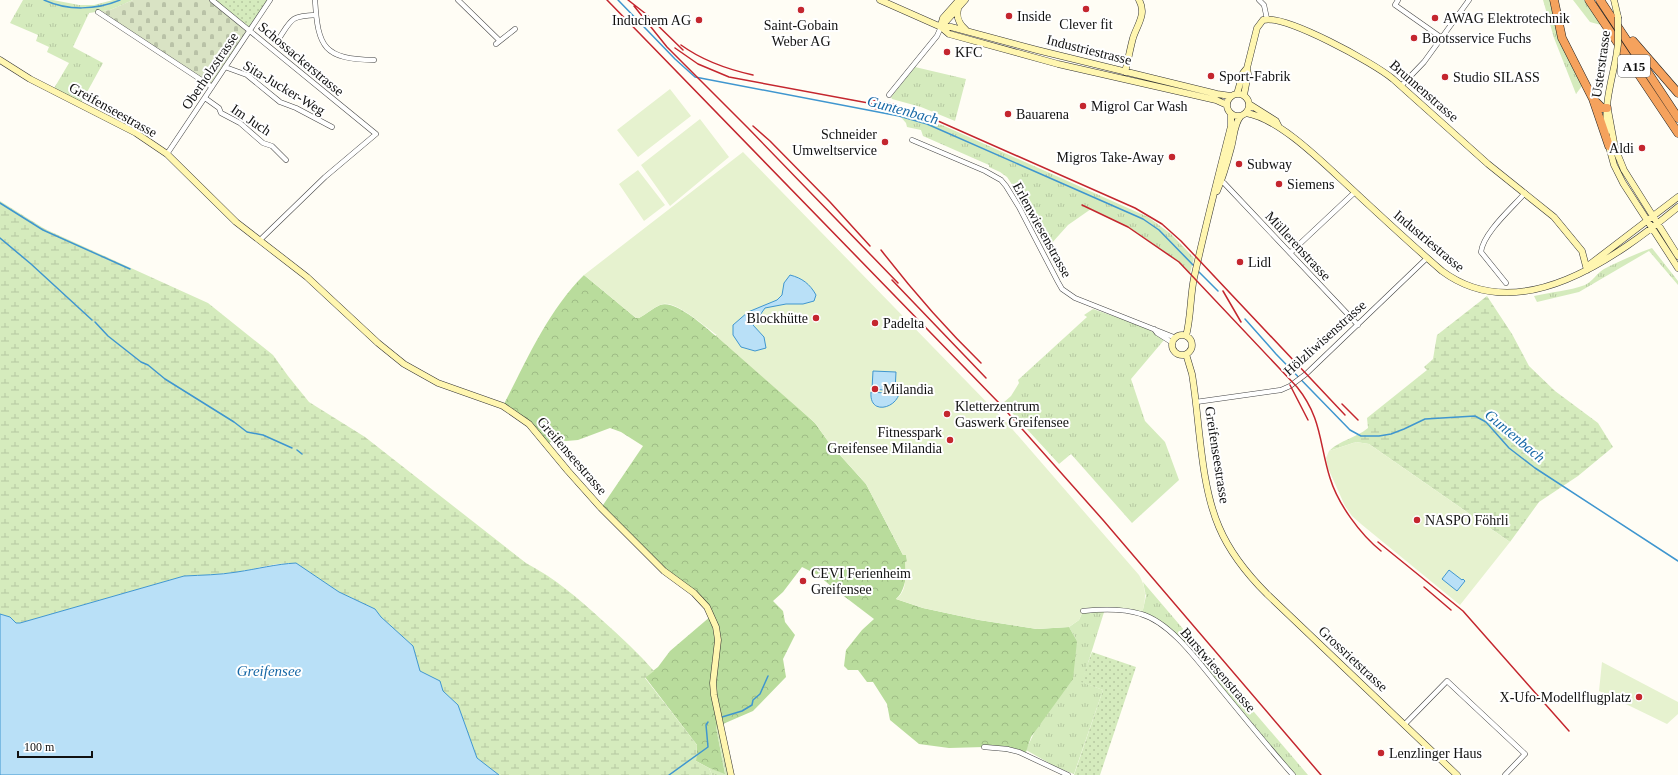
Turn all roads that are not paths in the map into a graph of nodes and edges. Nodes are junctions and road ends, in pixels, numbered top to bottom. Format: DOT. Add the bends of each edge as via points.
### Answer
graph roads {
  1 [pos="212,0"];
  2 [pos="270,0"];
  3 [pos="315,0"];
  4 [pos="458,0"];
  5 [pos="880,0"];
  6 [pos="959,0"];
  7 [pos="964,0"];
  8 [pos="1141,0"];
  9 [pos="1259,0"];
  10 [pos="1398,0"];
  11 [pos="1469,0"];
  12 [pos="1554,0"];
  13 [pos="1590,0"];
  14 [pos="1600,0"];
  15 [pos="1614,0"];
  16 [pos="958,8"];
  17 [pos="98,12"];
  18 [pos="316,15"];
  19 [pos="1611,16"];
  20 [pos="1266,19"];
  21 [pos="941,27"];
  22 [pos="515,29"];
  23 [pos="250,31"];
  24 [pos="967,31"];
  25 [pos="1442,38"];
  26 [pos="278,40"];
  27 [pos="0,60"];
  28 [pos="374,60"];
  29 [pos="225,67"];
  30 [pos="1125,72"];
  31 [pos="1402,86"];
  32 [pos="212,87"];
  33 [pos="1678,93"];
  34 [pos="889,95"];
  35 [pos="1237,95"];
  36 [pos="205,98"];
  37 [pos="1593,99"];
  38 [pos="1249,104"];
  39 [pos="1227,105"];
  40 [pos="1607,108"];
  41 [pos="1231,114"];
  42 [pos="1244,114"];
  43 [pos="1678,118"];
  44 [pos="332,127"];
  45 [pos="1279,127"];
  46 [pos="1678,133"];
  47 [pos="912,140"];
  48 [pos="1609,146"];
  49 [pos="167,154"];
  50 [pos="286,160"];
  51 [pos="1218,173"];
  52 [pos="1221,182"];
  53 [pos="1355,192"];
  54 [pos="1525,193"];
  55 [pos="1678,198"];
  56 [pos="1213,201"];
  57 [pos="1678,207"];
  58 [pos="1650,220"];
  59 [pos="1655,226"];
  60 [pos="260,240"];
  61 [pos="1290,253"];
  62 [pos="1584,254"];
  63 [pos="1678,256"];
  64 [pos="1427,258"];
  65 [pos="1598,258"];
  66 [pos="1678,268"];
  67 [pos="1587,270"];
  68 [pos="1506,283"];
  69 [pos="1358,325"];
  70 [pos="1186,336"];
  71 [pos="1175,340"];
  72 [pos="1186,354"];
  73 [pos="1196,402"];
  74 [pos="1235,557"];
  75 [pos="1083,611"];
  76 [pos="1405,724"];
  77 [pos="984,747"];
  78 [pos="731,775"];
  79 [pos="1068,775"];
  80 [pos="1293,775"];
  81 [pos="1457,775"];
  82 [pos="1505,775"];
  1 -- 23 [label="street, Schossackerstrasse"];
  2 -- 23 [label="street, Oberholzstrasse"];
  3 -- 18 [label="street"];
  4 -- 22 [label="street" via="498,42"];
  5 -- 21 [label="street, Industriestrasse"];
  6 -- 21 [label="street" via="943,18"];
  7 -- 16 [label="street"];
  8 -- 30 [label="street" via="1143,13"];
  9 -- 20 [label="street" via="1264,4"];
  10 -- 25 [label="street" via="1395,5"];
  11 -- 25 [label="street"];
  12 -- 37 [label="highway" via="1562,38"];
  13 -- 46 [label="highway, A15"];
  14 -- 19 [label="highway, A15"];
  15 -- 40 [label="street, Usterstrasse, bridge" via="1618,26 1616,58"];
  16 -- 21 [label="street"];
  16 -- 24 [label="street" via="958,21"];
  17 -- 32 [label="street"];
  18 -- 26 [label="street" via="294,18"];
  18 -- 28 [label="street" via="320,39 326,47 341,57"];
  19 -- 33 [label="highway"];
  19 -- 43 [label="highway, A15"];
  20 -- 31 [label="street, Brunnenstrasse" via="1296,27 1359,57 1381,69"];
  20 -- 35 [label="street" via="1260,22 1257,28 1246,68 1248,74"];
  21 -- 24 [label="street, Industriestrasse"];
  21 -- 34 [label="street"];
  21 -- 39 [label="street, Industriestrasse" via="950,34 1058,64 1216,100"];
  23 -- 29 [label="street, Oberholzstrasse"];
  23 -- 60 [label="street, Schossackerstrasse" via="376,134 325,177"];
  24 -- 30 [label="street, Industriestrasse"];
  25 -- 31 [label="street"];
  27 -- 49 [label="street, Greifenseestrasse" via="30,79 136,132"];
  29 -- 32 [label="street, Oberholzstrasse"];
  29 -- 44 [label="street, Sita-Jucker-Weg" via="247,75 280,102"];
  30 -- 35 [label="street, Industriestrasse" via="1217,94"];
  31 -- 54 [label="street, Brunnenstrasse" via="1492,168"];
  32 -- 36 [label="street, Oberholzstrasse"];
  35 -- 38 [label="street, Industriestrasse" via="1248,99"];
  35 -- 39 [label="street" via="1228,100"];
  36 -- 49 [label="street, Oberholzstrasse"];
  36 -- 50 [label="street, Im Juch" via="219,108 221,113 240,123 263,143 272,146"];
  37 -- 40 [label="highway" via="1601,107"];
  37 -- 48 [label="highway"];
  38 -- 42 [label="street"];
  38 -- 45 [label="street, Industriestrasse" via="1276,122"];
  39 -- 41 [label="street"];
  40 -- 48 [label="street, Usterstrasse" via="1605,117"];
  40 -- 58 [label="street, Usterstrasse" via="1620,163"];
  41 -- 42 [label="street, Industriestrasse"];
  41 -- 51 [label="street"];
  42 -- 45 [label="street, Industriestrasse" via="1257,116"];
  42 -- 52 [label="street" via="1239,118"];
  45 -- 53 [label="street, Industriestrasse" via="1309,150"];
  47 -- 71 [label="street, Erlenwiesenstrasse" via="1001,180 1019,207 1058,282 1068,293 1084,303 1136,321"];
  48 -- 58 [label="street, Usterstrasse" via="1618,174"];
  49 -- 60 [label="street, Greifenseestrasse" via="236,222"];
  51 -- 52 [label="street"];
  51 -- 56 [label="street"];
  52 -- 56 [label="street"];
  52 -- 61 [label="street, Müllerenstrasse"];
  53 -- 61 [label="street"];
  53 -- 64 [label="street, Industriestrasse"];
  54 -- 62 [label="street, Brunnenstrasse" via="1554,216"];
  54 -- 68 [label="street" via="1488,234 1482,245 1481,252"];
  55 -- 58 [label="street, Industriestrasse"];
  56 -- 70 [label="street" via="1191,291"];
  57 -- 59 [label="street, Industriestrasse"];
  58 -- 59 [label="street"];
  58 -- 65 [label="street, Industriestrasse"];
  59 -- 63 [label="street"];
  59 -- 66 [label="street"];
  59 -- 67 [label="street, Industriestrasse" via="1610,258"];
  60 -- 78 [label="street, Greifenseestrasse" via="307,277 404,364 438,383 503,406 529,424 587,493 664,571 700,599 716,627 718,640 714,695"];
  61 -- 69 [label="street, Müllerenstrasse"];
  62 -- 65 [label="street"];
  62 -- 67 [label="street, Brunnenstrasse"];
  64 -- 67 [label="street, Industriestrasse" via="1448,276 1464,285 1482,291 1501,293 1550,285"];
  64 -- 69 [label="street, Hölzliwisenstrasse"];
  65 -- 67 [label="street, Industriestrasse"];
  69 -- 73 [label="street, Hölzliwisenstrasse" via="1303,376 1286,388"];
  70 -- 71 [label="street"];
  70 -- 72 [label="street" via="1192,343 1191,350"];
  71 -- 72 [label="street" via="1176,353"];
  72 -- 73 [label="street, Greifenseestrasse"];
  73 -- 74 [label="street, Greifenseestrasse" via="1210,498 1219,527"];
  74 -- 76 [label="street, Grossrietstrasse" via="1266,594"];
  75 -- 80 [label="street, Burstwiesenstrasse" via="1110,610 1142,614 1168,630 1190,652"];
  76 -- 81 [label="street, Grossrietstrasse"];
  76 -- 82 [label="street" via="1447,681 1525,754"];
  77 -- 79 [label="street" via="1019,752"];
}
